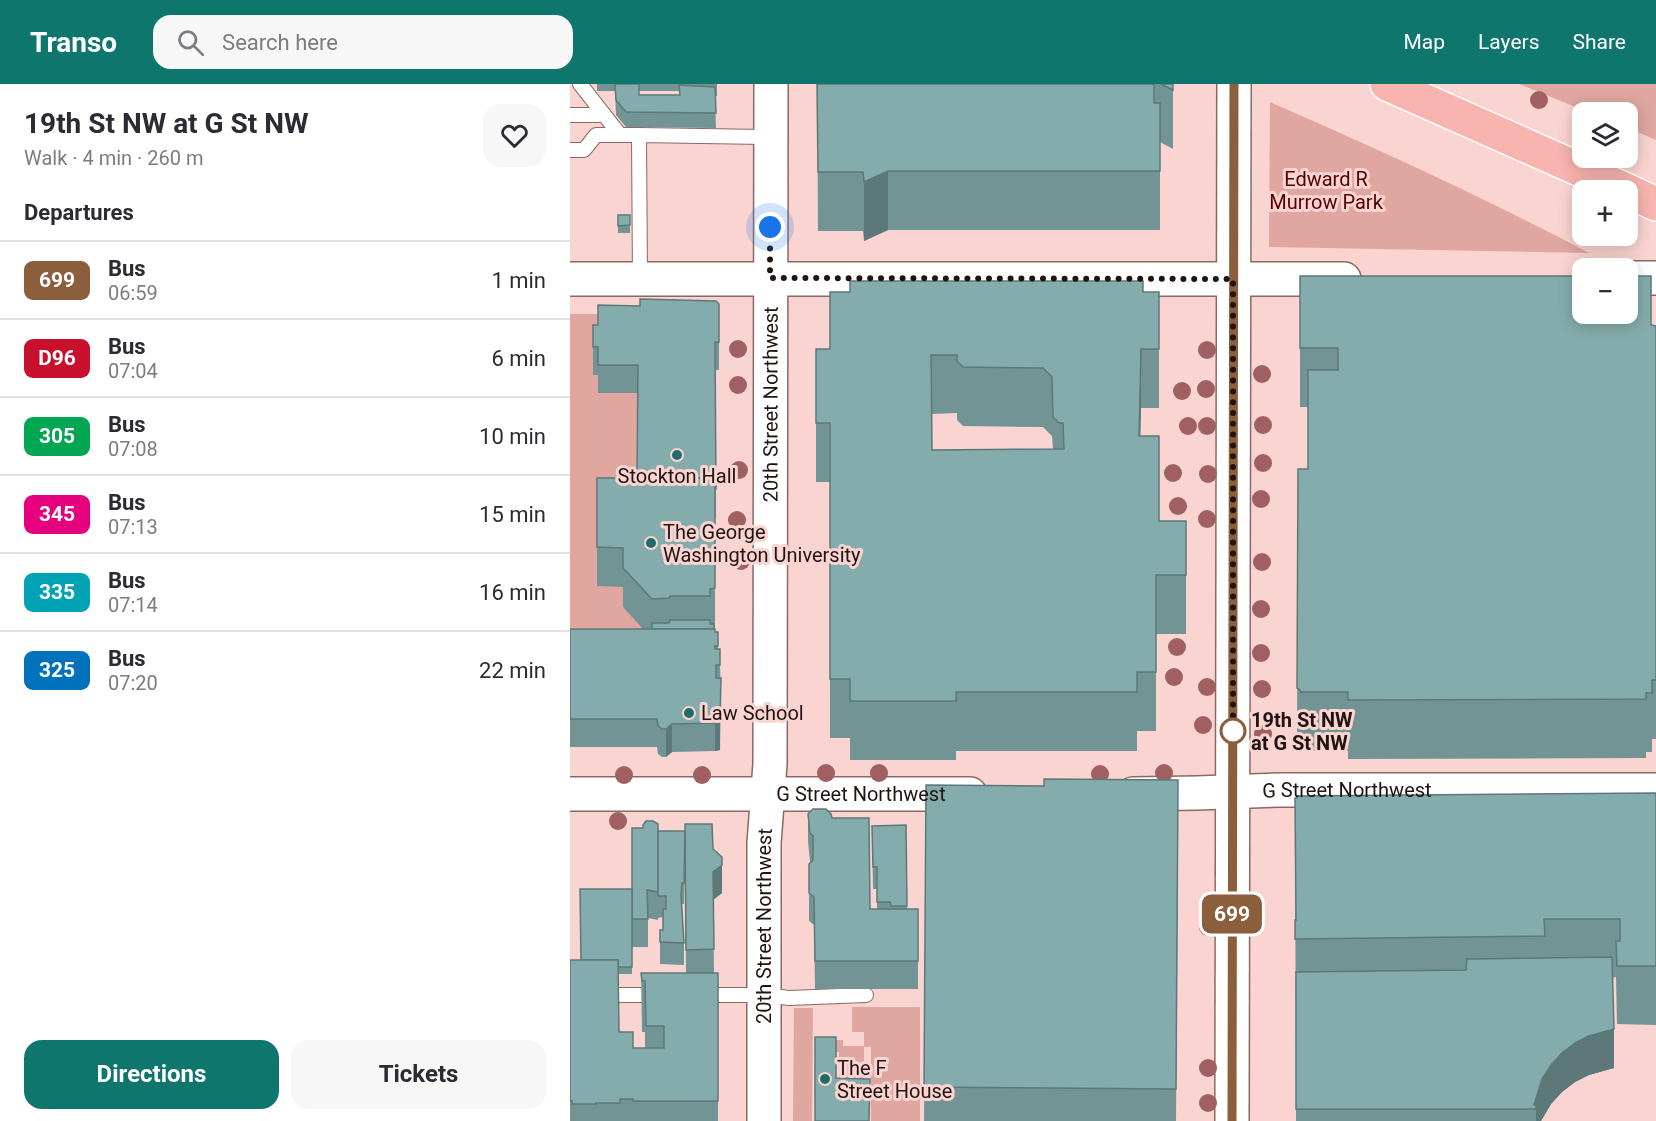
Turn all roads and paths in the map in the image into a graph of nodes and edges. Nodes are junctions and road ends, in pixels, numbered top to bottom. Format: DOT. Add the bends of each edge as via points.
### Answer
graph roads {
  1 [pos="580,84"];
  2 [pos="771,84"];
  3 [pos="1234,84"];
  4 [pos="1387,84"];
  5 [pos="570,115"];
  6 [pos="604,115"];
  7 [pos="620,135"];
  8 [pos="639,135"];
  9 [pos="771,138"];
  10 [pos="570,150"];
  11 [pos="1602,180"];
  12 [pos="1638,196"];
  13 [pos="1656,204"];
  14 [pos="770,278"];
  15 [pos="1638,278"];
  16 [pos="1656,278"];
  17 [pos="570,279"];
  18 [pos="640,279"];
  19 [pos="1233,279"];
  20 [pos="1370,279"];
  21 [pos="1656,790"];
  22 [pos="1232,792"];
  23 [pos="570,794"];
  24 [pos="768,794"];
  25 [pos="998,794"];
  26 [pos="1104,794"];
  27 [pos="570,995"];
  28 [pos="764,995"];
  29 [pos="866,995"];
  30 [pos="764,1121"];
  31 [pos="1232,1121"];
  1 -- 6 [label="lane"];
  2 -- 9 [label="street, 20th Street Northwest"];
  3 -- 19 [label="street"];
  4 -- 11 [label="main road"];
  5 -- 6 [label="lane"];
  6 -- 7 [label="lane"];
  7 -- 8 [label="lane"];
  7 -- 10 [label="lane" via="596,135 584,150"];
  8 -- 9 [label="lane"];
  8 -- 18 [label="lane"];
  9 -- 14 [label="street, 20th Street Northwest"];
  12 -- 13 [label="main road"];
  14 -- 18 [label="street"];
  14 -- 19 [label="street"];
  14 -- 24 [label="street, 20th Street Northwest"];
  15 -- 16 [label="street"];
  17 -- 18 [label="street"];
  19 -- 20 [label="street"];
  19 -- 22 [label="street"];
  21 -- 22 [label="street, G Street Northwest"];
  22 -- 26 [label="street, G Street Northwest"];
  22 -- 31 [label="street"];
  23 -- 24 [label="street, G Street Northwest"];
  24 -- 25 [label="street, G Street Northwest"];
  24 -- 28 [label="street, 20th Street Northwest" via="764,843"];
  27 -- 28 [label="lane"];
  28 -- 29 [label="lane"];
  28 -- 30 [label="street, 20th Street Northwest"];
}
